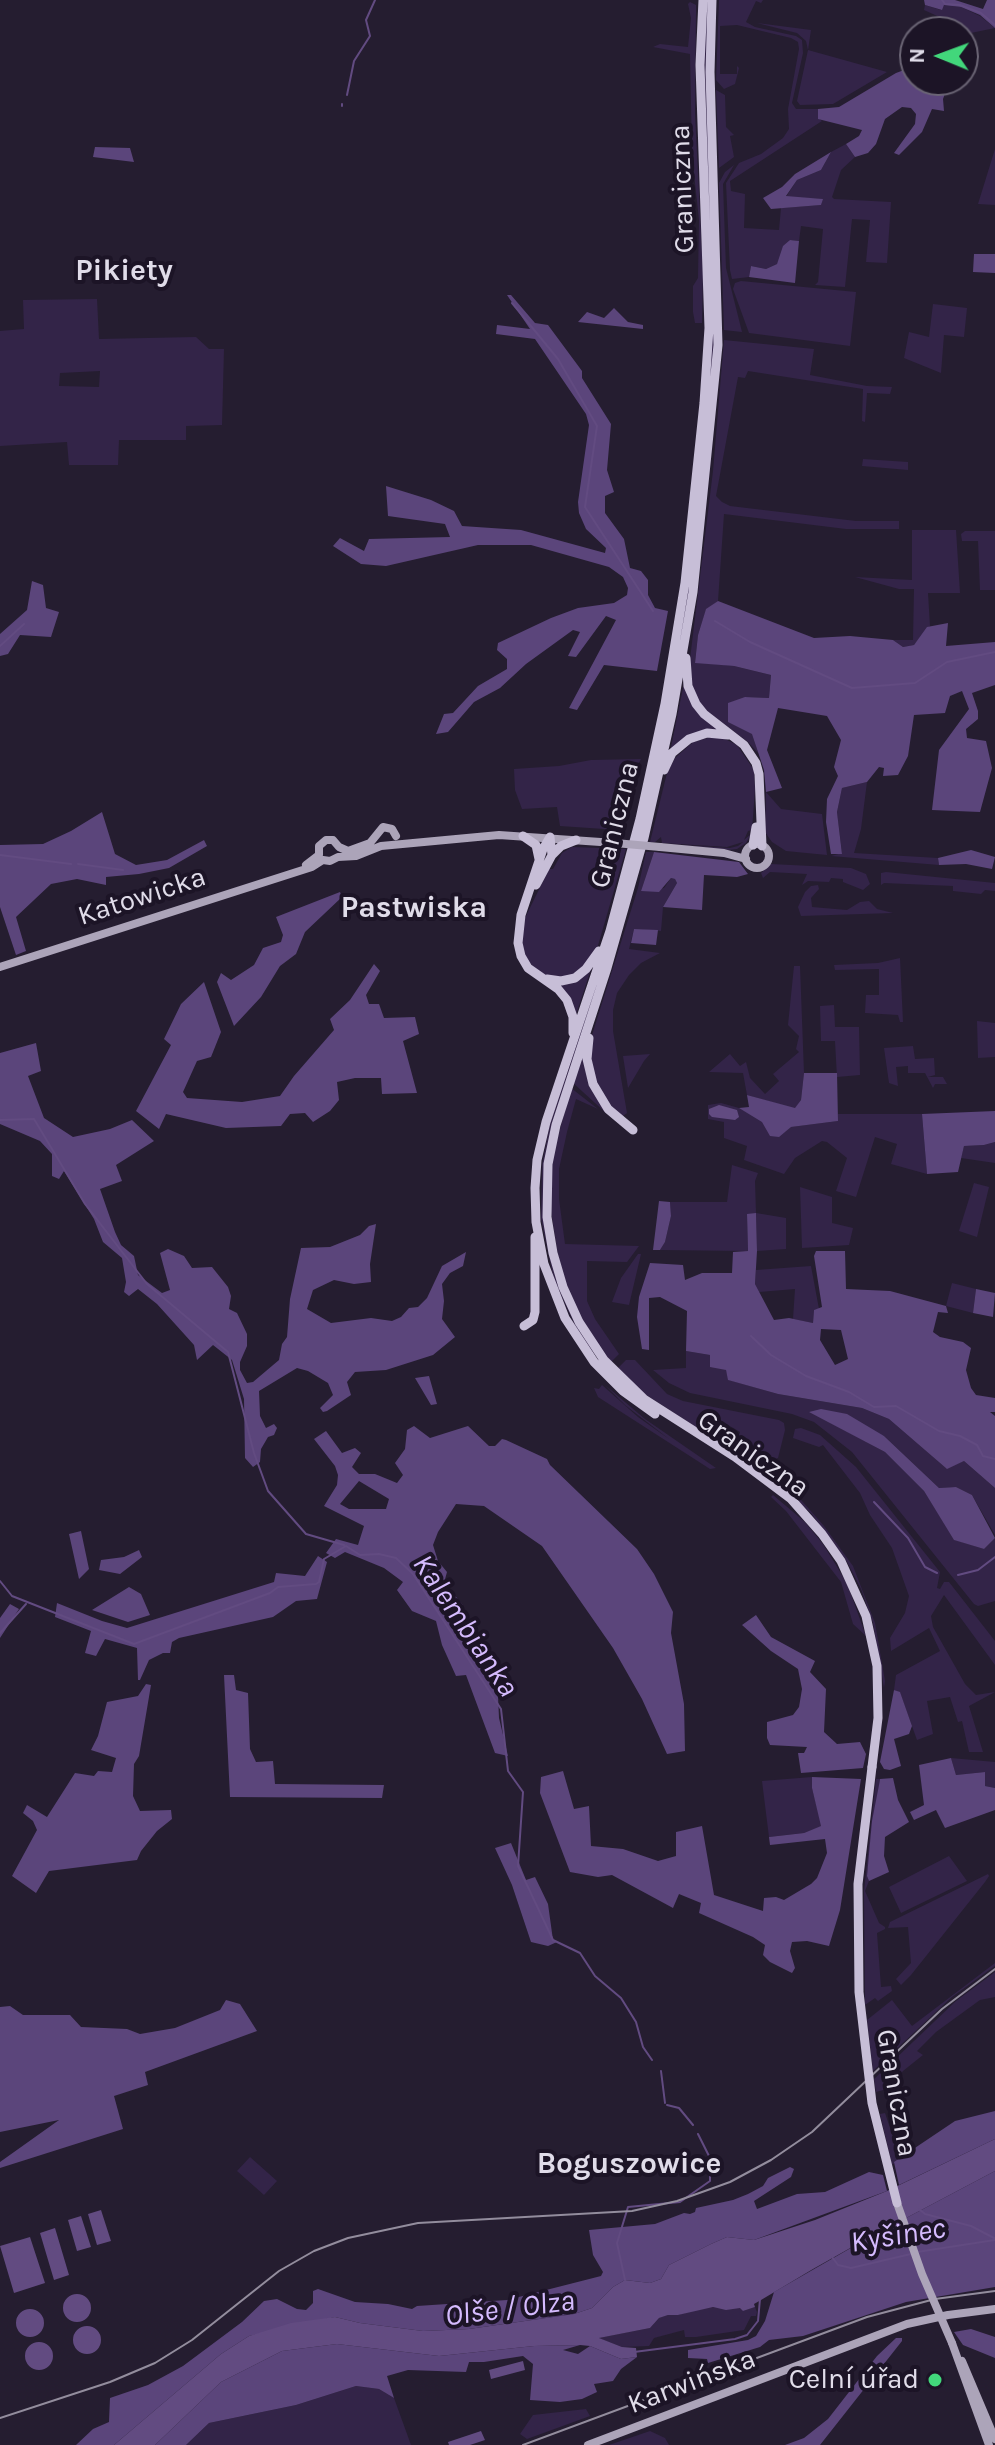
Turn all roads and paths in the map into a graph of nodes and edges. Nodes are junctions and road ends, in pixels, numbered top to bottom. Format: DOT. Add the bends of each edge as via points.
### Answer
graph roads {
  1 [pos="703,0"];
  2 [pos="712,0"];
  3 [pos="685,642"];
  4 [pos="733,736"];
  5 [pos="656,787"];
  6 [pos="523,836"];
  7 [pos="550,837"];
  8 [pos="395,840"];
  9 [pos="576,840"];
  10 [pos="378,842"];
  11 [pos="751,850"];
  12 [pos="338,852"];
  13 [pos="552,855"];
  14 [pos="321,857"];
  15 [pos="539,862"];
  16 [pos="525,906"];
  17 [pos="610,931"];
  18 [pos="0,967"];
  19 [pos="540,977"];
  20 [pos="594,1007"];
  21 [pos="569,1056"];
  22 [pos="629,1114"];
  23 [pos="617,1118"];
  24 [pos="633,1130"];
  25 [pos="536,1222"];
  26 [pos="524,1326"];
  27 [pos="735,1457"];
  28 [pos="774,1466"];
  29 [pos="815,1526"];
  30 [pos="897,2203"];
  31 [pos="995,2309"];
  32 [pos="952,2343"];
  33 [pos="995,2439"];
  34 [pos="588,2445"];
  35 [pos="989,2445"];
  1 -- 17 [label="highway, Graniczna" via="700,65 709,313 703,414 668,690"];
  2 -- 3 [label="highway, Graniczna" via="718,345"];
  3 -- 4 [label="highway" via="691,695 704,714"];
  3 -- 5 [label="highway, Graniczna"];
  4 -- 5 [label="highway" via="707,733 681,744"];
  4 -- 11 [label="highway" via="753,754 759,774 760,804"];
  5 -- 20 [label="highway, Graniczna"];
  6 -- 7 [label="main road"];
  6 -- 8 [label="main road"];
  6 -- 15 [label="highway" via="537,847"];
  7 -- 9 [label="main road"];
  7 -- 13 [label="highway"];
  7 -- 15 [label="highway"];
  8 -- 10 [label="main road" via="387,847"];
  8 -- 10 [label="main road" via="387,827 378,831"];
  9 -- 11 [label="main road, bridge" via="724,853"];
  9 -- 13 [label="highway"];
  10 -- 12 [label="main road, Katowicka"];
  12 -- 14 [label="main road, Katowicka" via="330,861"];
  12 -- 14 [label="main road, Katowicka" via="333,840 326,840 319,846"];
  13 -- 16 [label="highway"];
  14 -- 18 [label="main road, Katowicka" via="298,870"];
  15 -- 16 [label="highway"];
  16 -- 19 [label="highway" via="519,949 525,964"];
  17 -- 19 [label="highway" via="578,976 561,981"];
  17 -- 21 [label="highway, Graniczna"];
  19 -- 21 [label="highway" via="571,1007"];
  20 -- 23 [label="highway" via="588,1067 598,1095"];
  20 -- 27 [label="highway, Graniczna" via="551,1145 547,1217 557,1269 579,1322 604,1360 644,1399"];
  21 -- 25 [label="highway, Graniczna" via="541,1138"];
  22 -- 23 [label="highway"];
  23 -- 24 [label="highway"];
  25 -- 26 [label="highway" via="535,1312"];
  25 -- 29 [label="highway, Graniczna" via="553,1293 594,1362 640,1404 754,1476"];
  27 -- 28 [label="highway" via="756,1467"];
  27 -- 29 [label="highway, Graniczna" via="791,1499"];
  29 -- 30 [label="highway, Graniczna, bridge" via="851,1578 872,1635 879,1689 858,1884 858,1978 870,2089"];
  30 -- 32 [label="main road, bridge"];
  31 -- 34 [label="main road, Karwińska" via="907,2324"];
  32 -- 33 [label="main road"];
  32 -- 35 [label="main road"];
}
